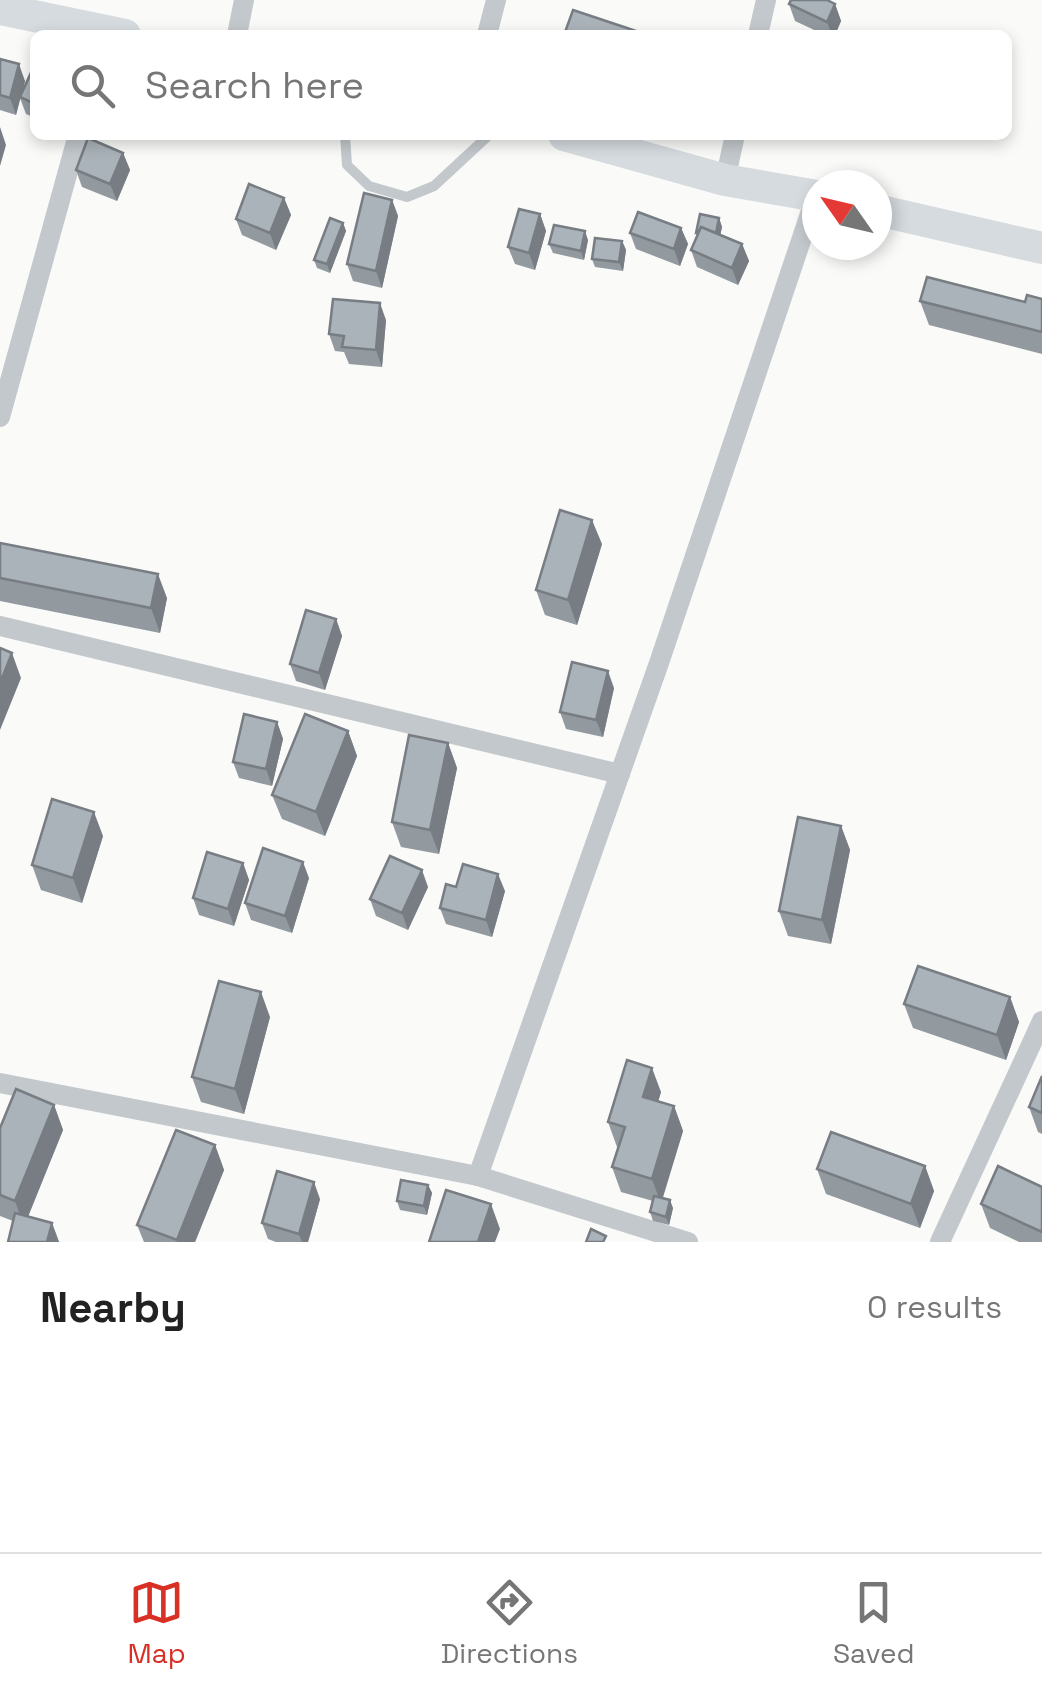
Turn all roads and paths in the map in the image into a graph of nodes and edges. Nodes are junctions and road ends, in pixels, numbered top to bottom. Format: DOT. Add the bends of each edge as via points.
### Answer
graph roads {
  1 [pos="244,0"];
  2 [pos="496,0"];
  3 [pos="766,0"];
  4 [pos="0,10"];
  5 [pos="93,30"];
  6 [pos="239,30"];
  7 [pos="489,30"];
  8 [pos="759,30"];
  9 [pos="77,140"];
  10 [pos="346,140"];
  11 [pos="484,140"];
  12 [pos="582,140"];
  13 [pos="734,140"];
  14 [pos="725,180"];
  15 [pos="802,194"];
  16 [pos="892,213"];
  17 [pos="802,237"];
  18 [pos="1042,248"];
  19 [pos="0,417"];
  20 [pos="0,626"];
  21 [pos="620,774"];
  22 [pos="1042,1021"];
  23 [pos="0,1083"];
  24 [pos="478,1176"];
  25 [pos="688,1242"];
  26 [pos="940,1242"];
  1 -- 6 [label="street"];
  2 -- 7 [label="street"];
  3 -- 8 [label="street"];
  4 -- 5 [label="main road"];
  9 -- 19 [label="street"];
  10 -- 11 [label="lane" via="348,165 369,186 407,197 434,186"];
  12 -- 14 [label="main road"];
  13 -- 14 [label="street"];
  14 -- 15 [label="main road"];
  16 -- 18 [label="main road"];
  17 -- 21 [label="street"];
  20 -- 21 [label="street"];
  21 -- 24 [label="street"];
  22 -- 26 [label="street"];
  23 -- 24 [label="street"];
  24 -- 25 [label="street"];
}
